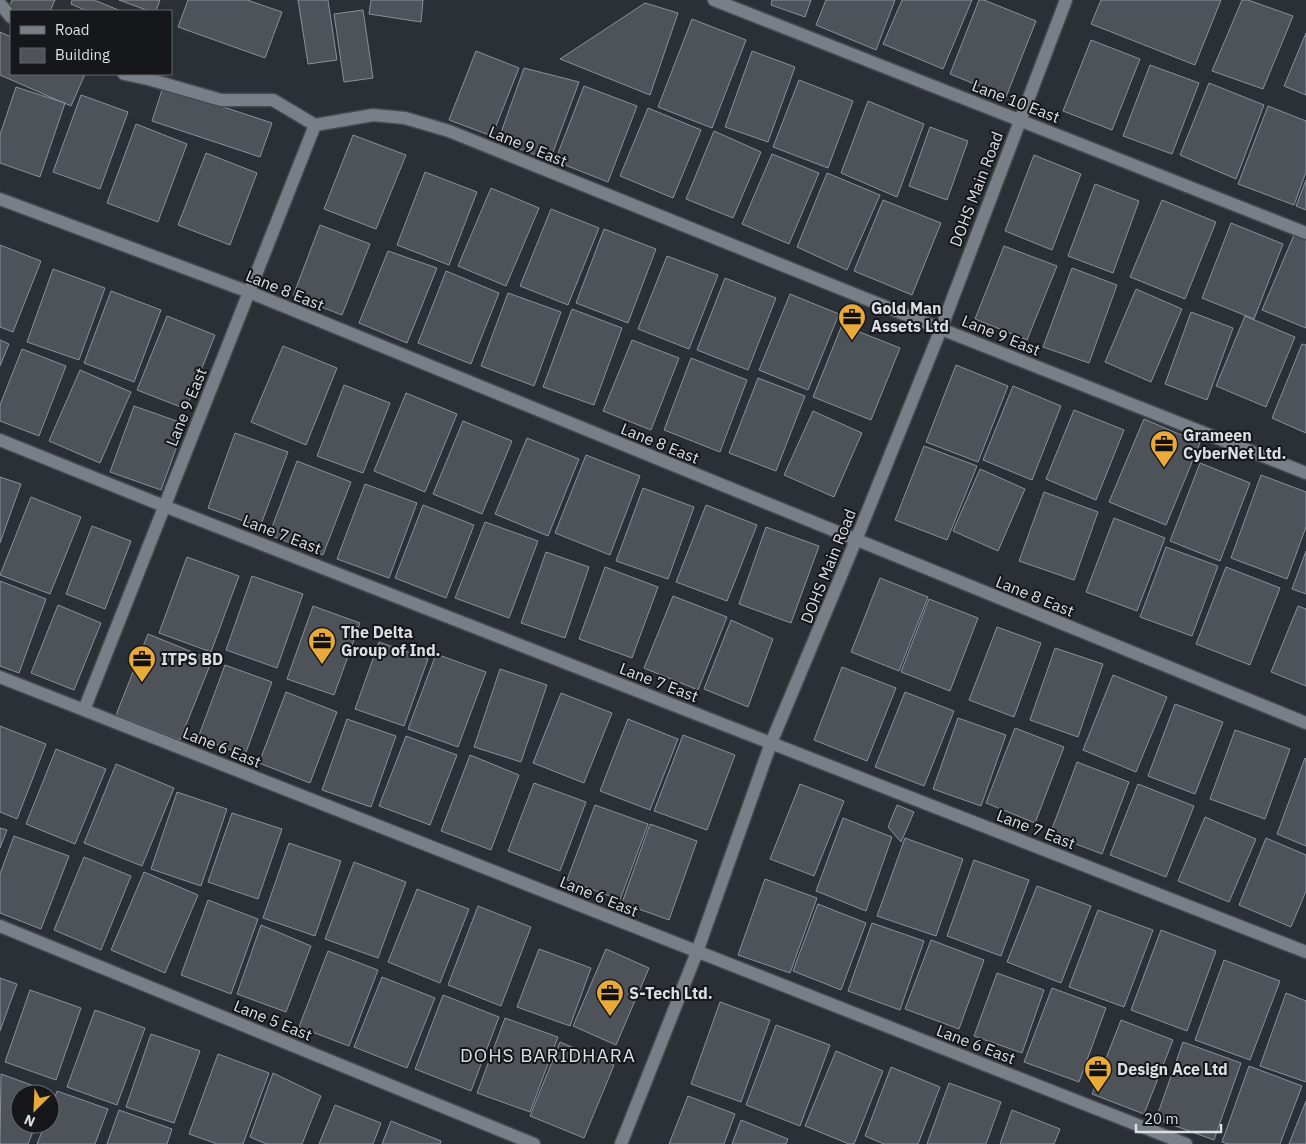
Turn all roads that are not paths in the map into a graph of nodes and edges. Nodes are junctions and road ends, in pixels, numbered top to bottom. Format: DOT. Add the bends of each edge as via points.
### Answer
graph roads {
  1 [pos="714,0"];
  2 [pos="1066,0"];
  3 [pos="0,4"];
  4 [pos="10,15"];
  5 [pos="129,75"];
  6 [pos="1020,120"];
  7 [pos="315,125"];
  8 [pos="0,199"];
  9 [pos="1306,233"];
  10 [pos="249,292"];
  11 [pos="941,329"];
  12 [pos="0,440"];
  13 [pos="1306,474"];
  14 [pos="164,506"];
  15 [pos="856,540"];
  16 [pos="0,678"];
  17 [pos="84,710"];
  18 [pos="1306,723"];
  19 [pos="772,743"];
  20 [pos="0,926"];
  21 [pos="697,952"];
  22 [pos="1306,952"];
  23 [pos="534,1144"];
  24 [pos="621,1144"];
  25 [pos="1186,1144"];
  1 -- 6 [label="street, Lane 10 East"];
  2 -- 6 [label="street, DOHS Main Road"];
  3 -- 4 [label="street"];
  5 -- 7 [label="street" via="221,100 273,100"];
  6 -- 9 [label="street, Lane 10 East"];
  6 -- 11 [label="street, DOHS Main Road"];
  7 -- 10 [label="street, Lane 9 East"];
  7 -- 11 [label="street, Lane 9 East" via="374,116 405,118 448,131"];
  8 -- 10 [label="street, Lane 8 East"];
  10 -- 14 [label="street, Lane 9 East"];
  10 -- 15 [label="street, Lane 8 East"];
  11 -- 13 [label="street, Lane 9 East"];
  11 -- 15 [label="street, DOHS Main Road"];
  12 -- 14 [label="street, Lane 7 East"];
  14 -- 17 [label="street, Lane 9 East"];
  14 -- 19 [label="street, Lane 7 East"];
  15 -- 18 [label="street, Lane 8 East"];
  15 -- 19 [label="street, DOHS Main Road"];
  16 -- 17 [label="street, Lane 6 East"];
  17 -- 21 [label="street, Lane 6 East"];
  19 -- 21 [label="street, DOHS Main Road"];
  19 -- 22 [label="street, Lane 7 East"];
  20 -- 23 [label="street, Lane 5 East"];
  21 -- 24 [label="street, DOHS Main Road"];
  21 -- 25 [label="street, Lane 6 East"];
}
